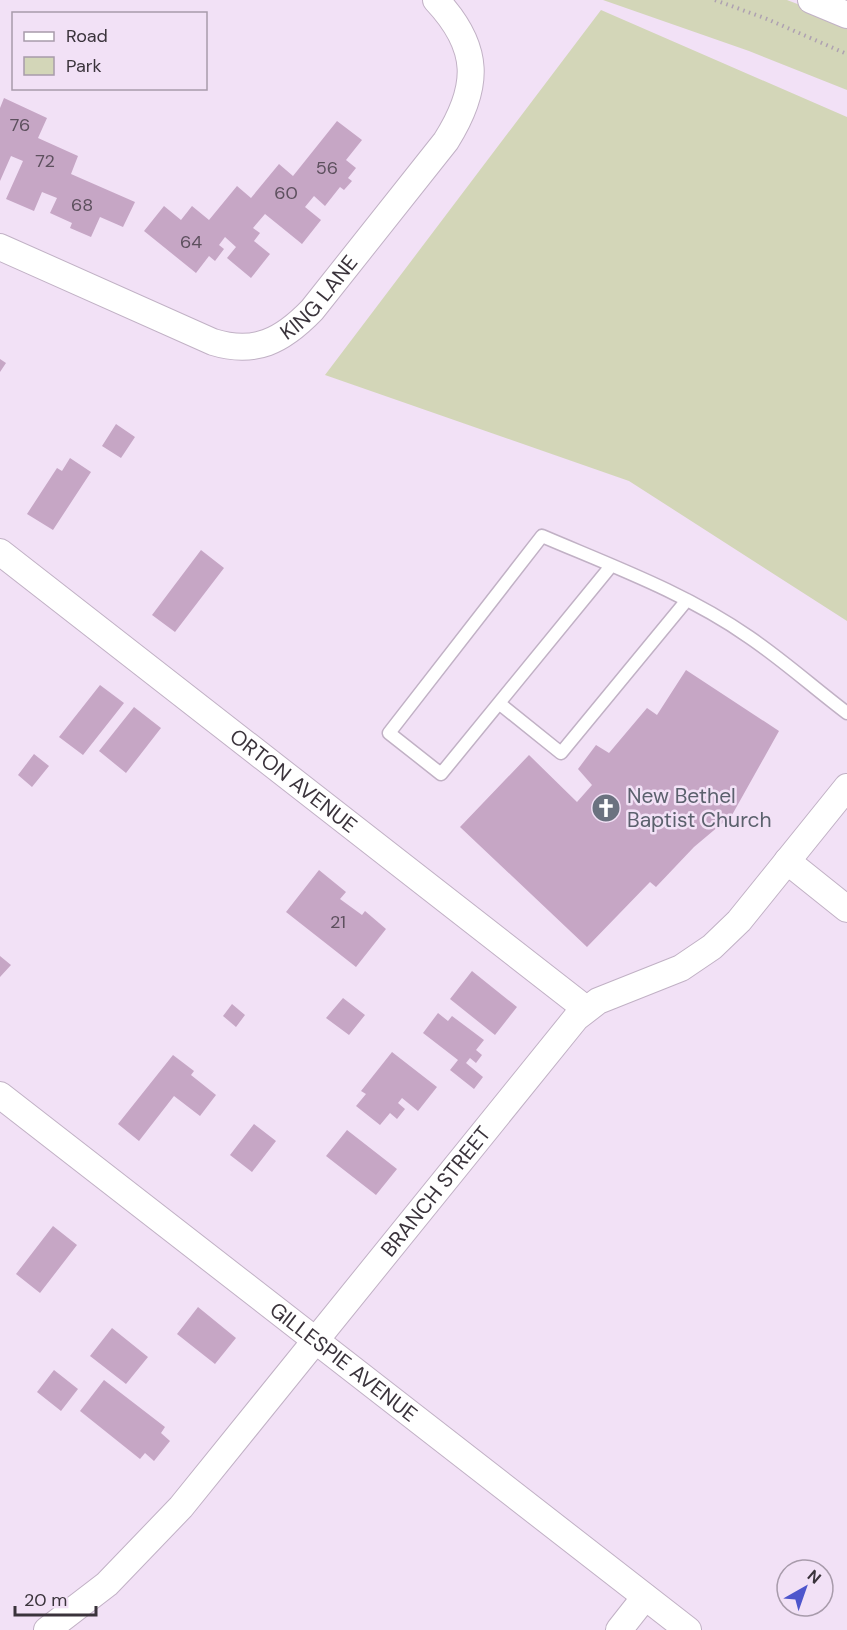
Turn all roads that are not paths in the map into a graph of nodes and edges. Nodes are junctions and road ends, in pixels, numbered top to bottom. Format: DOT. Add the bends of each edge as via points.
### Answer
graph roads {
  1 [pos="436,0"];
  2 [pos="811,0"];
  3 [pos="847,15"];
  4 [pos="0,247"];
  5 [pos="0,552"];
  6 [pos="611,566"];
  7 [pos="687,600"];
  8 [pos="500,704"];
  9 [pos="847,713"];
  10 [pos="847,787"];
  11 [pos="787,861"];
  12 [pos="847,909"];
  13 [pos="586,1010"];
  14 [pos="0,1095"];
  15 [pos="315,1341"];
  16 [pos="645,1597"];
  17 [pos="47,1630"];
  18 [pos="619,1630"];
  19 [pos="688,1630"];
  1 -- 4 [label="street, KING LANE" via="458,30 469,57 471,86 464,110 446,141 312,310 277,339 249,348 213,342"];
  2 -- 3 [label="street"];
  5 -- 13 [label="street, ORTON AVENUE"];
  6 -- 7 [label="lane"];
  6 -- 8 [label="lane"];
  6 -- 8 [label="lane" via="542,536 389,733 441,774"];
  7 -- 8 [label="lane" via="561,753"];
  7 -- 9 [label="lane" via="748,636"];
  10 -- 11 [label="street, BRANCH STREET"];
  11 -- 12 [label="street"];
  11 -- 13 [label="street, BRANCH STREET" via="739,921 712,947 681,968 612,994"];
  13 -- 15 [label="street, BRANCH STREET"];
  14 -- 15 [label="street, GILLESPIE AVENUE"];
  15 -- 16 [label="street, GILLESPIE AVENUE"];
  15 -- 17 [label="street, BRANCH STREET" via="181,1507 107,1584"];
  16 -- 18 [label="street"];
  16 -- 19 [label="street, GILLESPIE AVENUE"];
}
